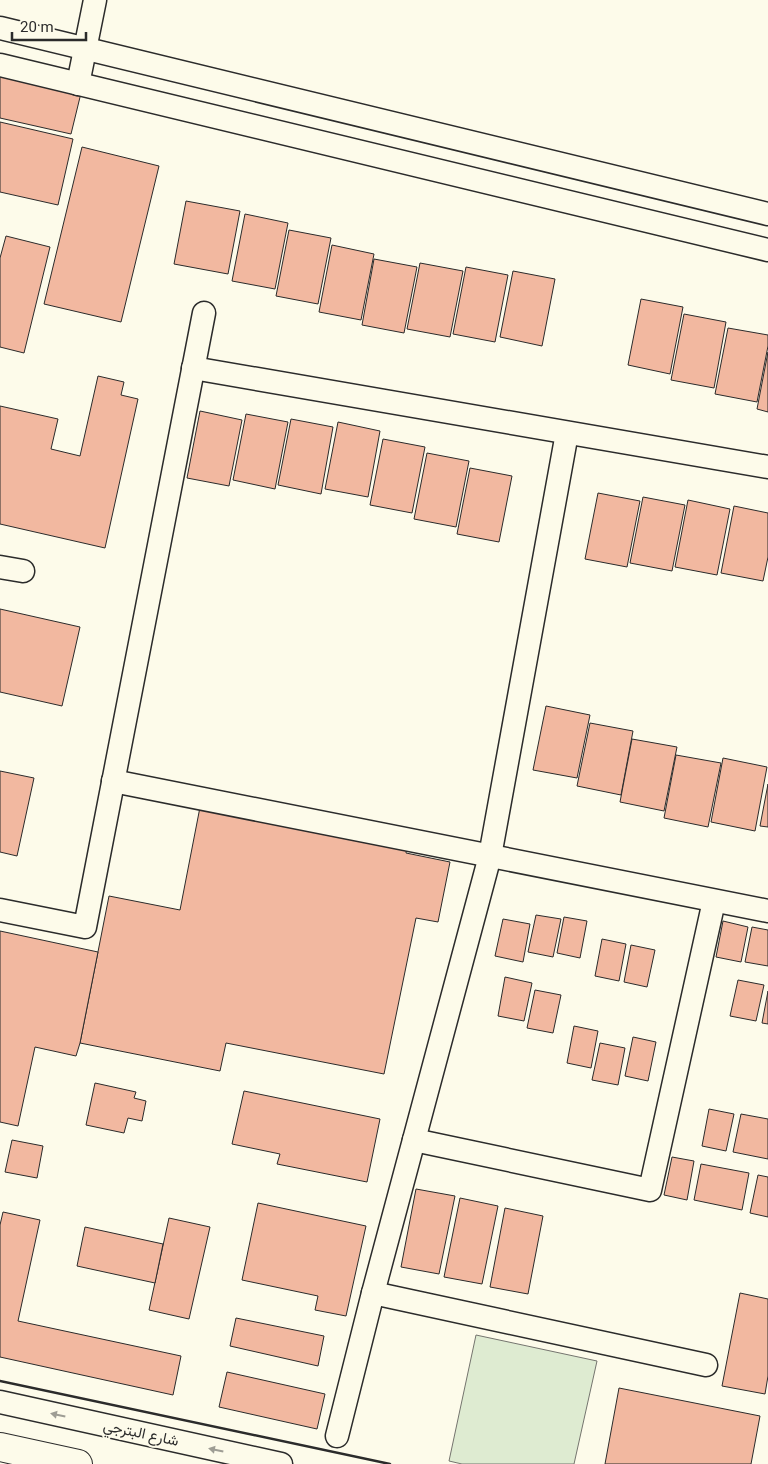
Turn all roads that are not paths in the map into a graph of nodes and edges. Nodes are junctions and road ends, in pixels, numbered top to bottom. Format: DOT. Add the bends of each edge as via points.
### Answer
graph roads {
  1 [pos="95,0"];
  2 [pos="0,28"];
  3 [pos="84,49"];
  4 [pos="0,66"];
  5 [pos="78,84"];
  6 [pos="768,214"];
  7 [pos="768,250"];
  8 [pos="204,313"];
  9 [pos="194,368"];
  10 [pos="567,433"];
  11 [pos="768,468"];
  12 [pos="0,566"];
  13 [pos="23,571"];
  14 [pos="113,781"];
  15 [pos="490,856"];
  16 [pos="714,901"];
  17 [pos="0,910"];
  18 [pos="768,911"];
  19 [pos="414,1140"];
  20 [pos="373,1293"];
  21 [pos="706,1364"];
  22 [pos="0,1402"];
  23 [pos="337,1436"];
  24 [pos="0,1447"];
  25 [pos="78,1464"];
  26 [pos="281,1464"];
  1 -- 3 [label="street"];
  2 -- 3 [label="street"];
  3 -- 5 [label="street"];
  3 -- 6 [label="street"];
  4 -- 5 [label="street"];
  5 -- 7 [label="street"];
  8 -- 9 [label="street"];
  9 -- 10 [label="street"];
  9 -- 14 [label="street"];
  10 -- 11 [label="street"];
  10 -- 15 [label="street"];
  12 -- 13 [label="street"];
  14 -- 15 [label="street"];
  14 -- 17 [label="street" via="85,927"];
  15 -- 16 [label="street"];
  15 -- 19 [label="street"];
  16 -- 18 [label="street"];
  16 -- 19 [label="street" via="650,1190"];
  19 -- 20 [label="street"];
  20 -- 21 [label="street"];
  20 -- 23 [label="street"];
  26 -- 22 [label="street, شارع البترجي, one-way"];
  24 -- 25 [label="main road"];
}
